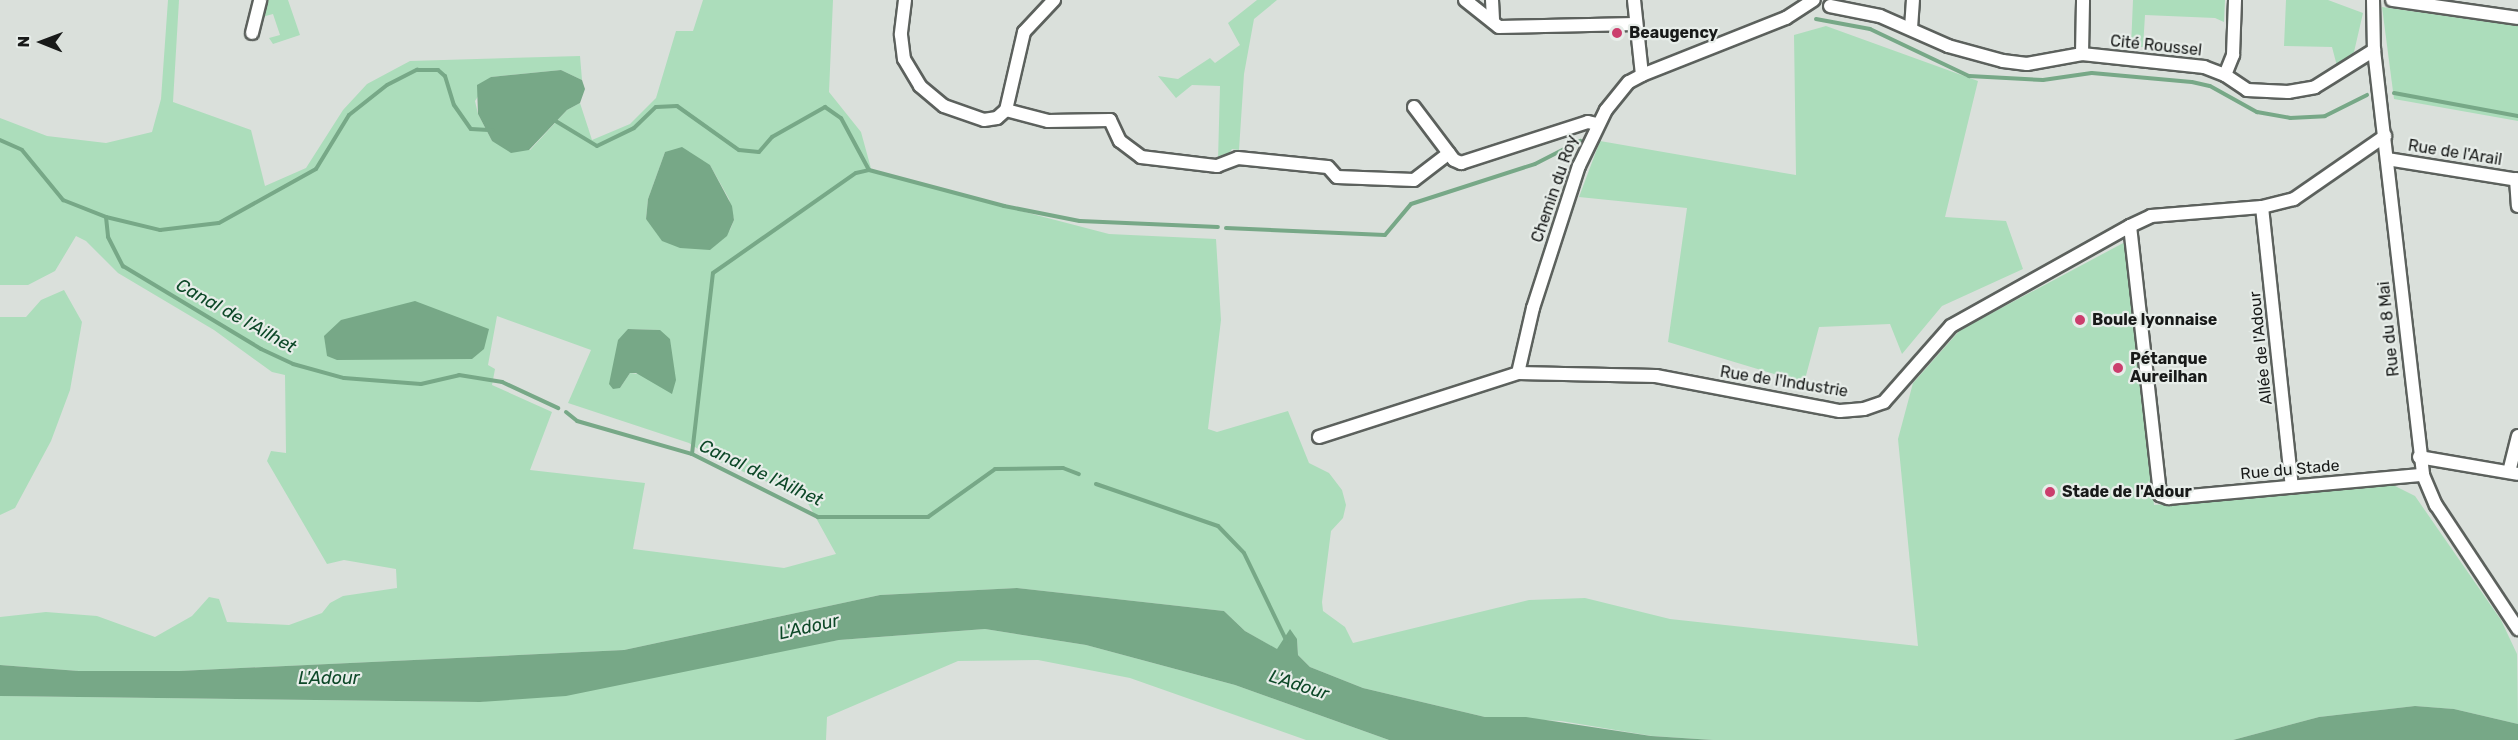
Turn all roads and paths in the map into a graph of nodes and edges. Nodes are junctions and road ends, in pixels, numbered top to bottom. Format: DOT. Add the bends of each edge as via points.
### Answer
graph roads {
  1 [pos="260,0"];
  2 [pos="905,0"];
  3 [pos="1053,0"];
  4 [pos="1465,0"];
  5 [pos="1492,0"];
  6 [pos="1634,0"];
  7 [pos="1814,0"];
  8 [pos="1913,0"];
  9 [pos="2083,0"];
  10 [pos="2235,0"];
  11 [pos="2373,0"];
  12 [pos="2392,0"];
  13 [pos="1830,6"];
  14 [pos="2518,18"];
  15 [pos="1493,22"];
  16 [pos="1635,24"];
  17 [pos="1911,28"];
  18 [pos="252,33"];
  19 [pos="2374,50"];
  20 [pos="2082,54"];
  21 [pos="1642,75"];
  22 [pos="2224,75"];
  23 [pos="1414,107"];
  24 [pos="1006,110"];
  25 [pos="1596,124"];
  26 [pos="2385,136"];
  27 [pos="1449,153"];
  28 [pos="2387,159"];
  29 [pos="2517,179"];
  30 [pos="2518,206"];
  31 [pos="2262,207"];
  32 [pos="2130,226"];
  33 [pos="1518,373"];
  34 [pos="2518,436"];
  35 [pos="1319,437"];
  36 [pos="2419,457"];
  37 [pos="2514,473"];
  38 [pos="2423,475"];
  39 [pos="2292,486"];
  40 [pos="2518,629"];
  1 -- 18 [label="street"];
  2 -- 24 [label="street" via="901,35 904,59 920,86 944,106 970,118 997,118"];
  3 -- 24 [label="street" via="1024,32"];
  4 -- 15 [label="street"];
  5 -- 15 [label="street"];
  6 -- 16 [label="street"];
  7 -- 21 [label="street, Chemin du Roy" via="1786,18"];
  8 -- 17 [label="street"];
  9 -- 20 [label="street"];
  10 -- 22 [label="street" via="2233,55"];
  11 -- 19 [label="street, Rue du 8 Mai"];
  12 -- 14 [label="street"];
  13 -- 17 [label="street, Cité Roussel" via="1880,16"];
  15 -- 16 [label="street" via="1499,27"];
  16 -- 21 [label="street"];
  17 -- 20 [label="street, Cité Roussel" via="1948,46 2003,61 2027,64"];
  19 -- 22 [label="street, Cité Roussel" via="2315,87 2288,93 2247,90"];
  19 -- 26 [label="street, Rue du 8 Mai"];
  20 -- 22 [label="street, Cité Roussel" via="2204,67"];
  21 -- 25 [label="street, Chemin du Roy" via="1629,82"];
  23 -- 27 [label="street"];
  24 -- 27 [label="street" via="1048,121 1110,120 1120,141 1141,157 1217,166 1238,158 1328,167 1337,177 1414,180"];
  25 -- 27 [label="street" via="1588,122 1467,162 1454,160"];
  25 -- 33 [label="street, Chemin du Roy" via="1533,308"];
  26 -- 28 [label="street, Rue du 8 Mai"];
  26 -- 31 [label="street, Rue de l'Industrie" via="2320,184 2294,199"];
  28 -- 29 [label="street, Rue de l'Arail"];
  28 -- 36 [label="street, Rue du 8 Mai"];
  29 -- 30 [label="street"];
  31 -- 32 [label="street, Rue de l'Industrie" via="2151,216"];
  31 -- 39 [label="street, Allée de l'Adour"];
  32 -- 33 [label="street, Rue de l'Industrie" via="1951,326 1884,402 1864,409 1840,411 1656,376"];
  32 -- 39 [label="street, Rue du Stade" via="2160,495 2168,498"];
  33 -- 35 [label="street, Rue de l'Industrie"];
  34 -- 37 [label="street"];
  36 -- 37 [label="street"];
  36 -- 38 [label="street, Rue du 8 Mai"];
  38 -- 39 [label="street, Rue du Stade"];
  38 -- 40 [label="street, Rue du 8 Mai" via="2436,505"];
}
